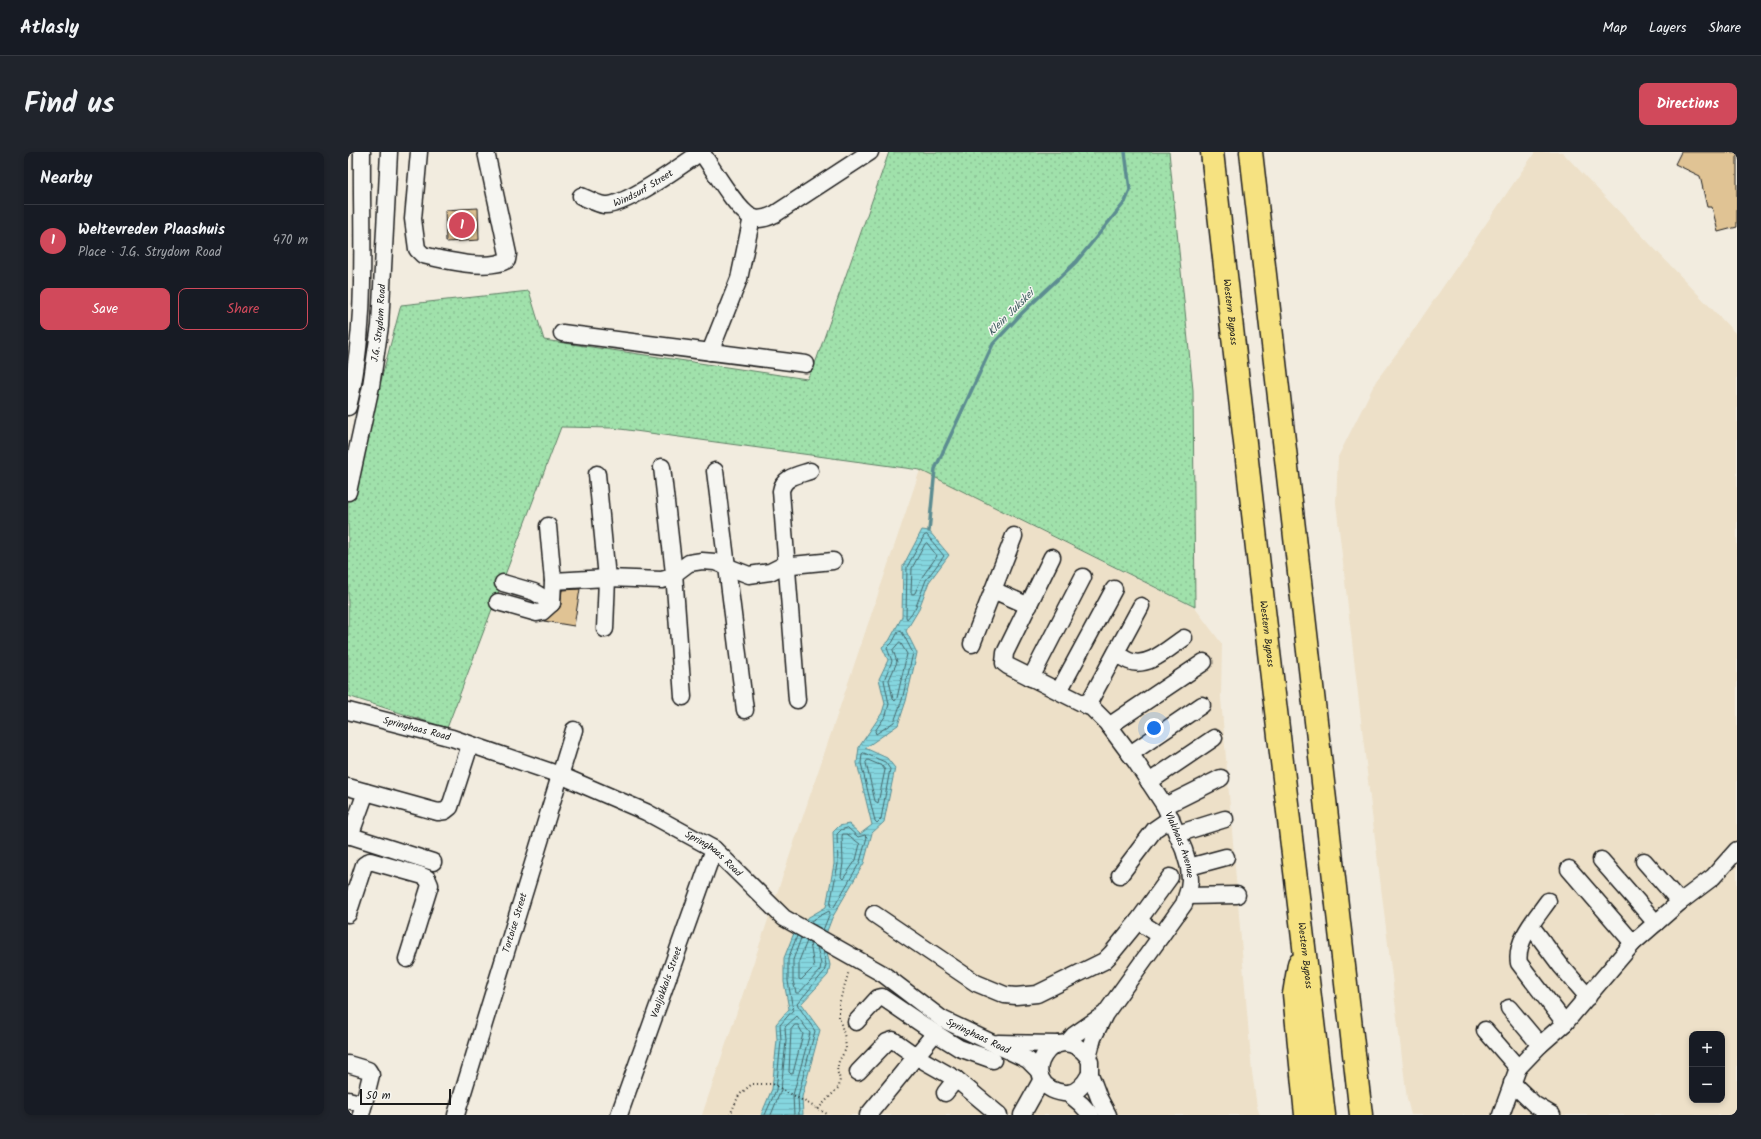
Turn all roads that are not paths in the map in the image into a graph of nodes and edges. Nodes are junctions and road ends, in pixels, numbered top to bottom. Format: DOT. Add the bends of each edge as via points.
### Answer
graph roads {
  1 [pos="362,152"];
  2 [pos="389,152"];
  3 [pos="418,152"];
  4 [pos="486,152"];
  5 [pos="701,152"];
  6 [pos="870,152"];
  7 [pos="1212,152"];
  8 [pos="1251,152"];
  9 [pos="581,196"];
  10 [pos="752,217"];
  11 [pos="562,333"];
  12 [pos="710,352"];
  13 [pos="806,364"];
  14 [pos="348,407"];
  15 [pos="662,467"];
  16 [pos="715,471"];
  17 [pos="810,471"];
  18 [pos="597,474"];
  19 [pos="348,492"];
  20 [pos="548,526"];
  21 [pos="1014,536"];
  22 [pos="1052,557"];
  23 [pos="833,561"];
  24 [pos="786,566"];
  25 [pos="727,567"];
  26 [pos="674,573"];
  27 [pos="1082,577"];
  28 [pos="606,578"];
  29 [pos="553,580"];
  30 [pos="503,582"];
  31 [pos="1114,589"];
  32 [pos="993,590"];
  33 [pos="498,602"];
  34 [pos="552,603"];
  35 [pos="1029,606"];
  36 [pos="1141,606"];
  37 [pos="605,629"];
  38 [pos="1184,638"];
  39 [pos="972,644"];
  40 [pos="1116,653"];
  41 [pos="1204,662"];
  42 [pos="1031,678"];
  43 [pos="1059,691"];
  44 [pos="683,696"];
  45 [pos="797,700"];
  46 [pos="1202,704"];
  47 [pos="1087,706"];
  48 [pos="745,710"];
  49 [pos="348,711"];
  50 [pos="1109,726"];
  51 [pos="574,730"];
  52 [pos="1214,738"];
  53 [pos="470,745"];
  54 [pos="1130,754"];
  55 [pos="560,775"];
  56 [pos="1221,778"];
  57 [pos="1150,782"];
  58 [pos="348,787"];
  59 [pos="366,792"];
  60 [pos="1168,812"];
  61 [pos="1225,819"];
  62 [pos="1178,834"];
  63 [pos="349,835"];
  64 [pos="714,849"];
  65 [pos="1737,850"];
  66 [pos="1226,857"];
  67 [pos="1601,860"];
  68 [pos="1644,861"];
  69 [pos="433,862"];
  70 [pos="1189,867"];
  71 [pos="1569,869"];
  72 [pos="1120,875"];
  73 [pos="1170,876"];
  74 [pos="1237,895"];
  75 [pos="1187,896"];
  76 [pos="1548,901"];
  77 [pos="1680,902"];
  78 [pos="1338,909"];
  79 [pos="348,914"];
  80 [pos="874,914"];
  81 [pos="1138,921"];
  82 [pos="1656,923"];
  83 [pos="1531,926"];
  84 [pos="1161,936"];
  85 [pos="1633,943"];
  86 [pos="1304,950"];
  87 [pos="407,959"];
  88 [pos="1588,996"];
  89 [pos="1509,1008"];
  90 [pos="1105,1014"];
  91 [pos="856,1022"];
  92 [pos="1565,1023"];
  93 [pos="1485,1030"];
  94 [pos="934,1033"];
  95 [pos="990,1042"];
  96 [pos="1063,1044"];
  97 [pos="1540,1045"];
  98 [pos="917,1057"];
  99 [pos="1088,1057"];
  100 [pos="993,1060"];
  101 [pos="348,1064"];
  102 [pos="1518,1068"];
  103 [pos="858,1072"];
  104 [pos="1090,1074"];
  105 [pos="1040,1076"];
  106 [pos="956,1079"];
  107 [pos="1512,1083"];
  108 [pos="945,1093"];
  109 [pos="1062,1093"];
  110 [pos="348,1100"];
  111 [pos="362,1110"];
  112 [pos="1534,1110"];
  113 [pos="1024,1113"];
  114 [pos="456,1115"];
  115 [pos="619,1115"];
  116 [pos="868,1115"];
  117 [pos="999,1115"];
  118 [pos="1091,1115"];
  119 [pos="1108,1115"];
  120 [pos="1306,1115"];
  121 [pos="1324,1115"];
  122 [pos="1361,1115"];
  123 [pos="1375,1115"];
  124 [pos="1500,1115"];
  125 [pos="1552,1115"];
  1 -- 14 [label="street, J.G. Strydom Road" via="361,310 355,379"];
  2 -- 19 [label="street, J.G. Strydom Road" via="380,326 371,386"];
  3 -- 4 [label="street" via="413,219 419,252 456,263 500,264 507,260 508,254"];
  5 -- 9 [label="street, Windsurf Street" via="616,204 604,205"];
  5 -- 10 [label="street" via="738,206"];
  6 -- 10 [label="street" via="775,214 766,218"];
  7 -- 86 [label="highway, Western Bypass"];
  8 -- 78 [label="highway"];
  10 -- 12 [label="street" via="739,279"];
  11 -- 12 [label="street"];
  12 -- 13 [label="street"];
  15 -- 26 [label="street"];
  16 -- 25 [label="street"];
  17 -- 24 [label="street" via="791,478 782,486"];
  18 -- 28 [label="street"];
  20 -- 29 [label="street"];
  21 -- 32 [label="street"];
  22 -- 35 [label="street"];
  23 -- 24 [label="street"];
  24 -- 25 [label="street" via="770,572 749,575"];
  24 -- 45 [label="street"];
  25 -- 26 [label="street" via="715,562 702,561 689,563"];
  25 -- 48 [label="street"];
  26 -- 28 [label="street" via="662,580"];
  26 -- 44 [label="street"];
  27 -- 42 [label="street"];
  28 -- 29 [label="street"];
  28 -- 37 [label="street"];
  29 -- 34 [label="street"];
  30 -- 34 [label="street" via="534,592"];
  31 -- 43 [label="street"];
  32 -- 35 [label="street"];
  32 -- 39 [label="street"];
  33 -- 34 [label="street" via="537,613"];
  35 -- 42 [label="street, Vlakhaas Avenue" via="1005,653 1004,660 1008,666"];
  36 -- 40 [label="street"];
  38 -- 40 [label="street" via="1150,661 1142,663 1130,662"];
  40 -- 47 [label="street"];
  41 -- 50 [label="street"];
  42 -- 43 [label="street, Vlakhaas Avenue"];
  43 -- 47 [label="street, Vlakhaas Avenue"];
  46 -- 54 [label="street"];
  47 -- 50 [label="street, Vlakhaas Avenue"];
  49 -- 53 [label="street, Springhaas Road"];
  50 -- 54 [label="street, Vlakhaas Avenue"];
  51 -- 55 [label="street, Tortoise Street"];
  52 -- 57 [label="street"];
  53 -- 55 [label="street, Springhaas Road"];
  53 -- 59 [label="street" via="450,807 445,811 438,812"];
  54 -- 57 [label="street, Vlakhaas Avenue"];
  55 -- 64 [label="street, Springhaas Road" via="646,812"];
  55 -- 114 [label="street, Tortoise Street"];
  56 -- 60 [label="street"];
  57 -- 60 [label="street, Vlakhaas Avenue"];
  58 -- 59 [label="street"];
  59 -- 63 [label="street"];
  60 -- 62 [label="street, Vlakhaas Avenue"];
  60 -- 72 [label="street"];
  61 -- 62 [label="street"];
  62 -- 70 [label="street, Vlakhaas Avenue"];
  63 -- 69 [label="street"];
  64 -- 95 [label="street, Springhaas Road" via="784,918 883,974 942,1019"];
  64 -- 115 [label="street, Vaaljakkals Street"];
  65 -- 77 [label="street" via="1712,877"];
  66 -- 70 [label="street"];
  67 -- 82 [label="street"];
  68 -- 77 [label="street"];
  70 -- 75 [label="street, Vlakhaas Avenue"];
  71 -- 85 [label="street"];
  73 -- 81 [label="street"];
  74 -- 75 [label="street"];
  75 -- 84 [label="street, Vlakhaas Avenue"];
  76 -- 83 [label="street"];
  77 -- 82 [label="street"];
  78 -- 122 [label="highway"];
  78 -- 123 [label="highway"];
  79 -- 87 [label="street" via="366,863 373,861 424,876 430,884"];
  80 -- 81 [label="street" via="976,983 1005,995 1016,996 1037,994 1104,961"];
  81 -- 84 [label="street"];
  82 -- 85 [label="street"];
  83 -- 88 [label="street"];
  83 -- 92 [label="street" via="1520,946 1519,965"];
  84 -- 90 [label="street, Vlakhaas Avenue"];
  85 -- 88 [label="street"];
  86 -- 120 [label="highway" via="1294,994"];
  86 -- 121 [label="highway, Western Bypass"];
  88 -- 92 [label="street"];
  89 -- 97 [label="street"];
  90 -- 96 [label="street"];
  90 -- 99 [label="street, Vlakhaas Avenue" via="1093,1038"];
  91 -- 94 [label="street" via="878,998 882,997"];
  92 -- 97 [label="street"];
  93 -- 102 [label="street"];
  94 -- 98 [label="street"];
  94 -- 100 [label="street" via="959,1048"];
  95 -- 96 [label="street"];
  95 -- 105 [label="street, Springhaas Road" via="1028,1060"];
  96 -- 99 [label="street" via="1076,1045"];
  96 -- 105 [label="street" via="1050,1048 1044,1054 1040,1062"];
  97 -- 102 [label="street"];
  98 -- 103 [label="street" via="890,1040"];
  98 -- 106 [label="street"];
  98 -- 116 [label="street"];
  99 -- 104 [label="street, Vlakhaas Avenue"];
  101 -- 111 [label="street" via="368,1070 371,1075"];
  102 -- 107 [label="street"];
  104 -- 109 [label="street" via="1081,1086"];
  104 -- 119 [label="street, Vlakhaas Avenue"];
  105 -- 109 [label="street" via="1048,1088"];
  105 -- 113 [label="street"];
  106 -- 108 [label="street"];
  106 -- 117 [label="street"];
  107 -- 112 [label="street"];
  107 -- 124 [label="street"];
  109 -- 113 [label="street"];
  109 -- 118 [label="street"];
  110 -- 111 [label="street"];
  112 -- 125 [label="street"];
}
